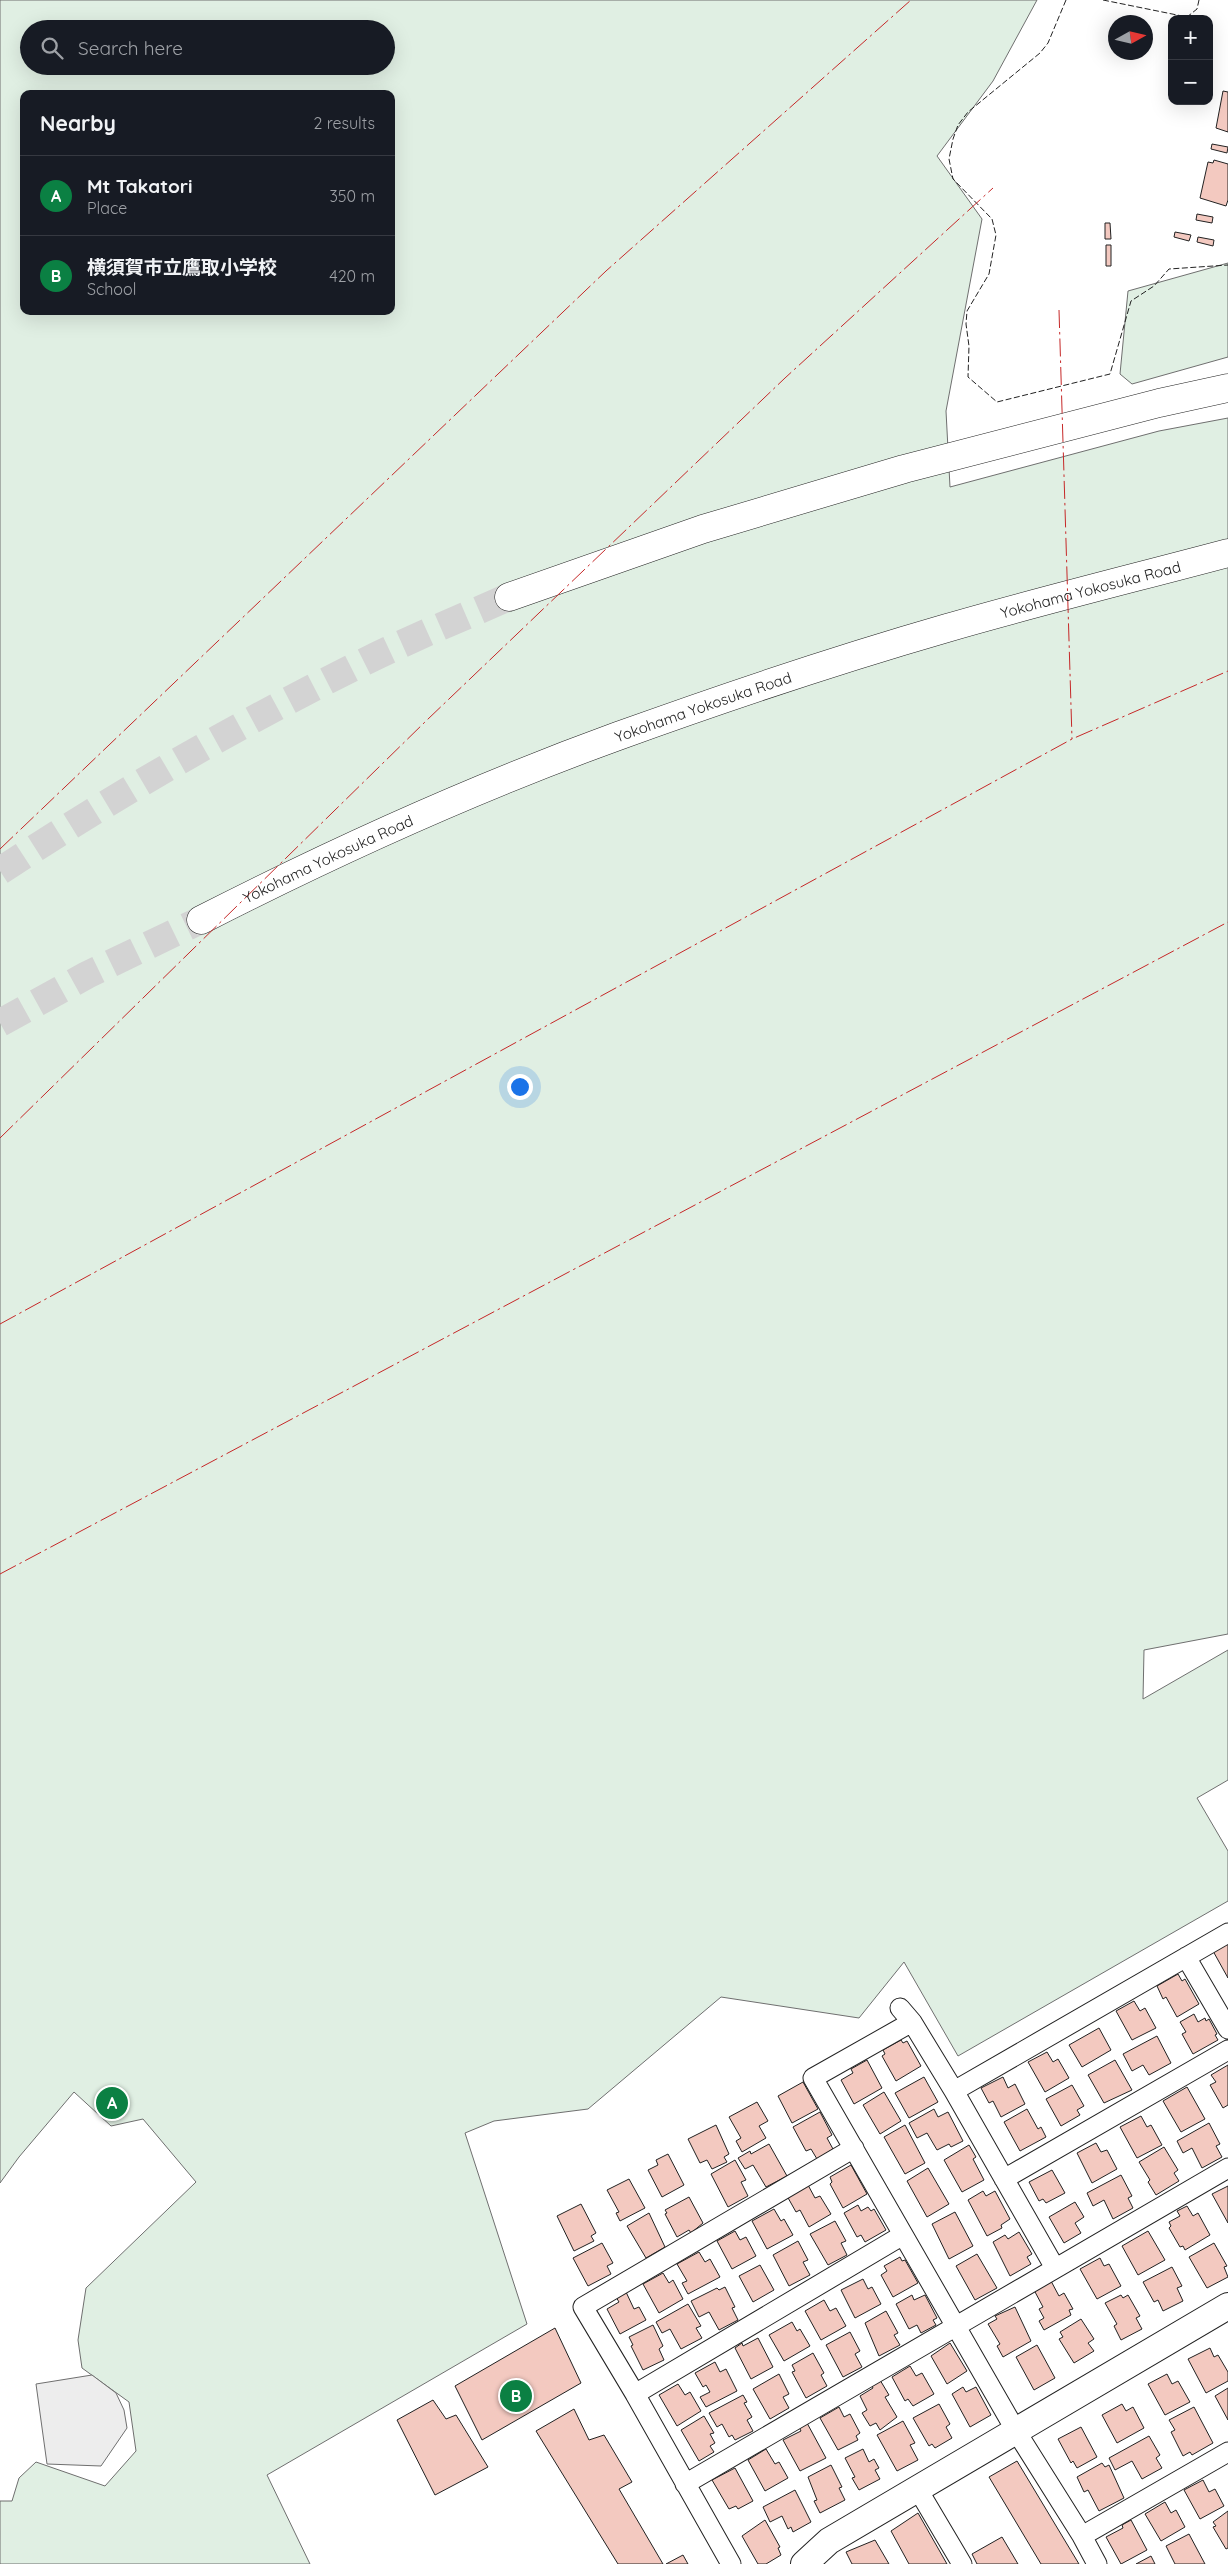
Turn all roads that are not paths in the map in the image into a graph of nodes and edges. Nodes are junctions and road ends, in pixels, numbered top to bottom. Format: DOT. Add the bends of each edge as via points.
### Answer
graph roads {
  1 [pos="1228,388"];
  2 [pos="1228,553"];
  3 [pos="509,597"];
  4 [pos="201,920"];
  5 [pos="1228,1933"];
  6 [pos="1186,1957"];
  7 [pos="1228,2029"];
  8 [pos="1228,2050"];
  9 [pos="954,2091"];
  10 [pos="854,2148"];
  11 [pos="1228,2168"];
  12 [pos="1004,2179"];
  13 [pos="903,2235"];
  14 [pos="1055,2268"];
  15 [pos="1228,2306"];
  16 [pos="956,2327"];
  17 [pos="635,2394"];
  18 [pos="1016,2432"];
  19 [pos="1228,2452"];
  20 [pos="685,2484"];
  21 [pos="918,2488"];
  22 [pos="1082,2536"];
  23 [pos="731,2564"];
  24 [pos="804,2564"];
  25 [pos="962,2564"];
  26 [pos="1096,2564"];
  1 -- 3 [label="highway" via="904,469 703,530"];
  2 -- 4 [label="highway, Yokohama Yokosuka Road" via="947,628 615,737 464,797 293,873"];
  5 -- 6 [label="street"];
  6 -- 7 [label="street"];
  6 -- 9 [label="street"];
  8 -- 12 [label="street"];
  9 -- 10 [label="street" via="906,2015 813,2078"];
  9 -- 12 [label="street"];
  10 -- 13 [label="street"];
  10 -- 17 [label="street" via="582,2307"];
  11 -- 14 [label="street"];
  12 -- 14 [label="street"];
  13 -- 16 [label="street"];
  13 -- 17 [label="street"];
  14 -- 16 [label="street"];
  15 -- 18 [label="street"];
  16 -- 18 [label="street"];
  16 -- 20 [label="street"];
  17 -- 20 [label="street"];
  18 -- 21 [label="street"];
  18 -- 22 [label="street"];
  19 -- 22 [label="street"];
  20 -- 23 [label="street"];
  21 -- 24 [label="street" via="829,2542"];
  21 -- 25 [label="street"];
  22 -- 26 [label="street"];
}
